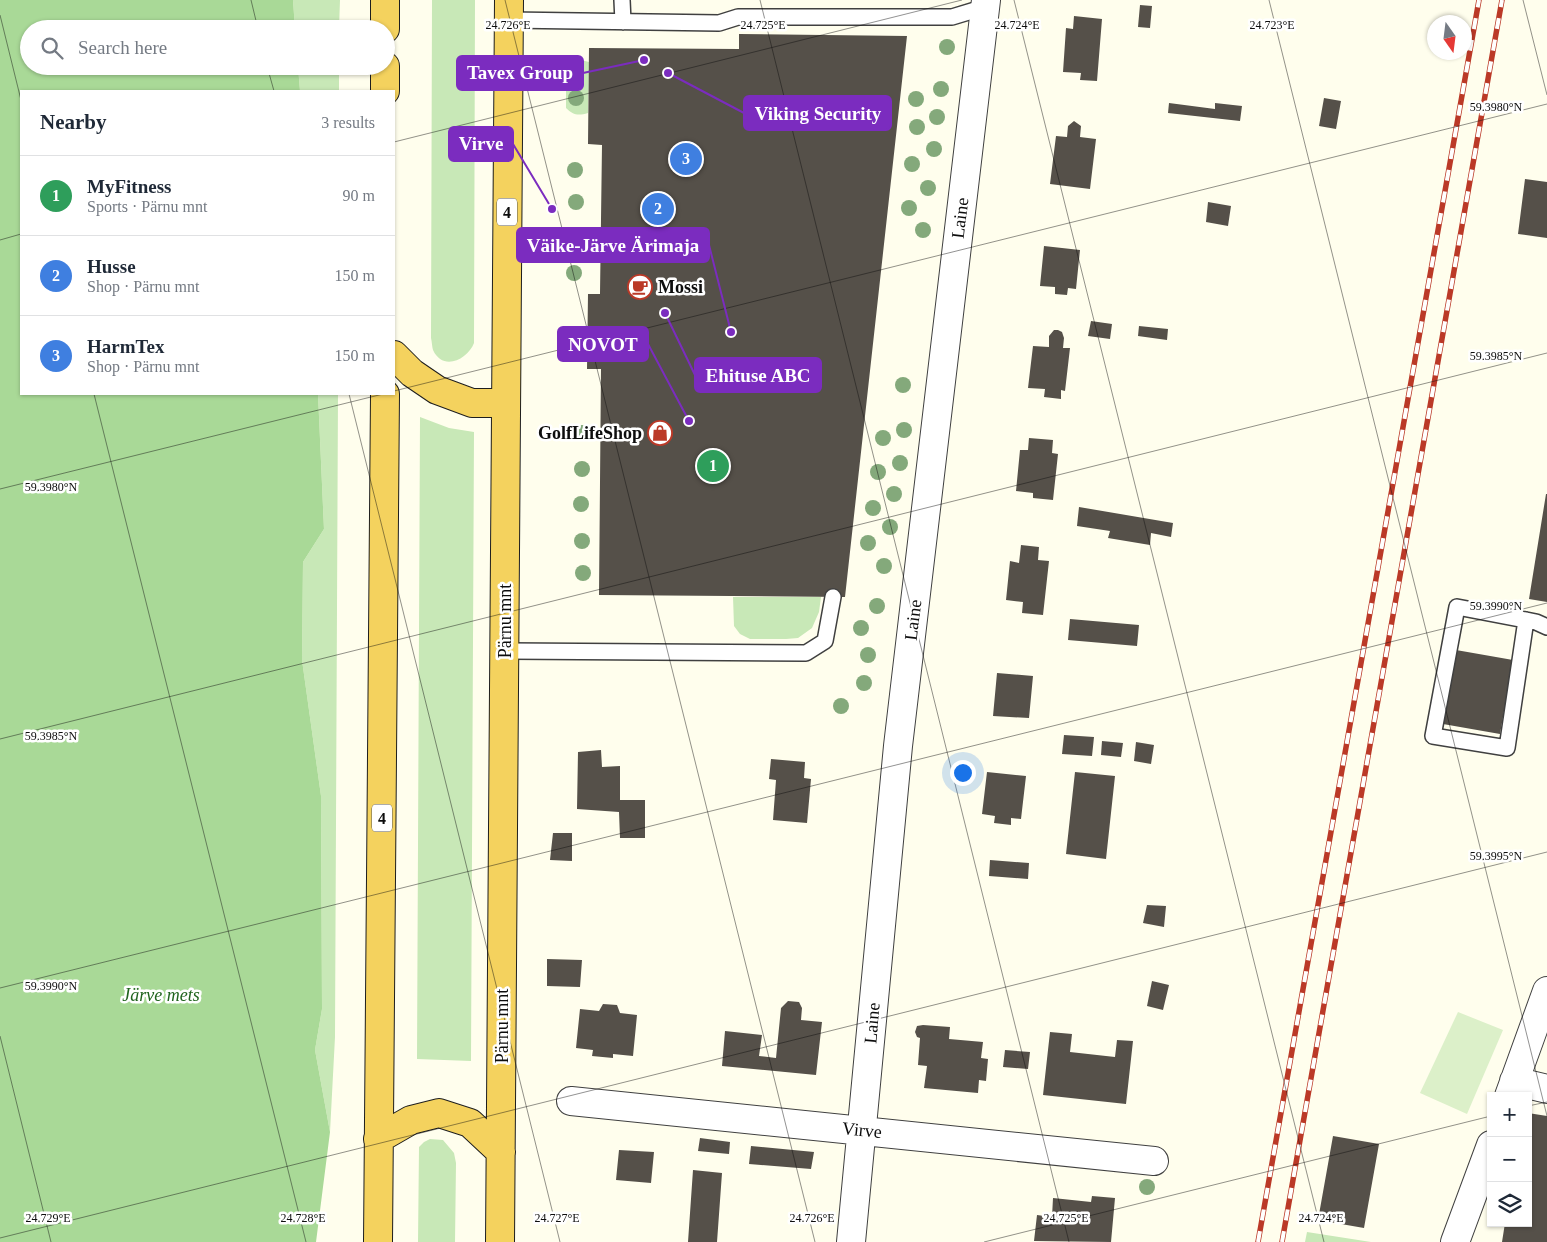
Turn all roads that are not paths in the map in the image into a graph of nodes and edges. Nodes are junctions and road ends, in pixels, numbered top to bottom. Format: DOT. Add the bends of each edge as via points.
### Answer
graph roads {
  1 [pos="385,0"];
  2 [pos="622,0"];
  3 [pos="986,4"];
  4 [pos="509,10"];
  5 [pos="385,20"];
  6 [pos="623,22"];
  7 [pos="385,75"];
  8 [pos="385,90"];
  9 [pos="395,356"];
  10 [pos="384,395"];
  11 [pos="506,403"];
  12 [pos="832,597"];
  13 [pos="1526,620"];
  14 [pos="1547,627"];
  15 [pos="504,652"];
  16 [pos="1547,991"];
  17 [pos="1511,1089"];
  18 [pos="1547,1089"];
  19 [pos="571,1100"];
  20 [pos="862,1130"];
  21 [pos="378,1139"];
  22 [pos="501,1152"];
  23 [pos="1487,1156"];
  24 [pos="1154,1161"];
  25 [pos="378,1242"];
  26 [pos="500,1242"];
  27 [pos="851,1242"];
  28 [pos="1455,1242"];
  1 -- 5 [label="highway"];
  2 -- 6 [label="lane"];
  3 -- 6 [label="lane" via="952,17 738,17 719,23"];
  3 -- 20 [label="street, Laine" via="898,746"];
  4 -- 6 [label="lane"];
  4 -- 11 [label="highway, Pärnu mnt / 4"];
  7 -- 8 [label="highway"];
  9 -- 11 [label="highway" via="412,373 437,390 472,403"];
  10 -- 21 [label="highway, 4"];
  11 -- 15 [label="highway, Pärnu mnt / 4"];
  12 -- 15 [label="lane" via="825,641 806,653"];
  13 -- 13 [label="lane" via="1457,607 1433,736 1507,748"];
  13 -- 14 [label="lane"];
  15 -- 22 [label="highway, Pärnu mnt / 4"];
  16 -- 17 [label="street"];
  17 -- 18 [label="street"];
  19 -- 20 [label="street, Virve"];
  20 -- 24 [label="street, Virve"];
  20 -- 27 [label="street, Laine"];
  21 -- 22 [label="highway" via="411,1120 439,1113 470,1123"];
  21 -- 25 [label="highway, 4"];
  22 -- 26 [label="highway, Pärnu mnt / 4"];
  23 -- 28 [label="street"];
}
